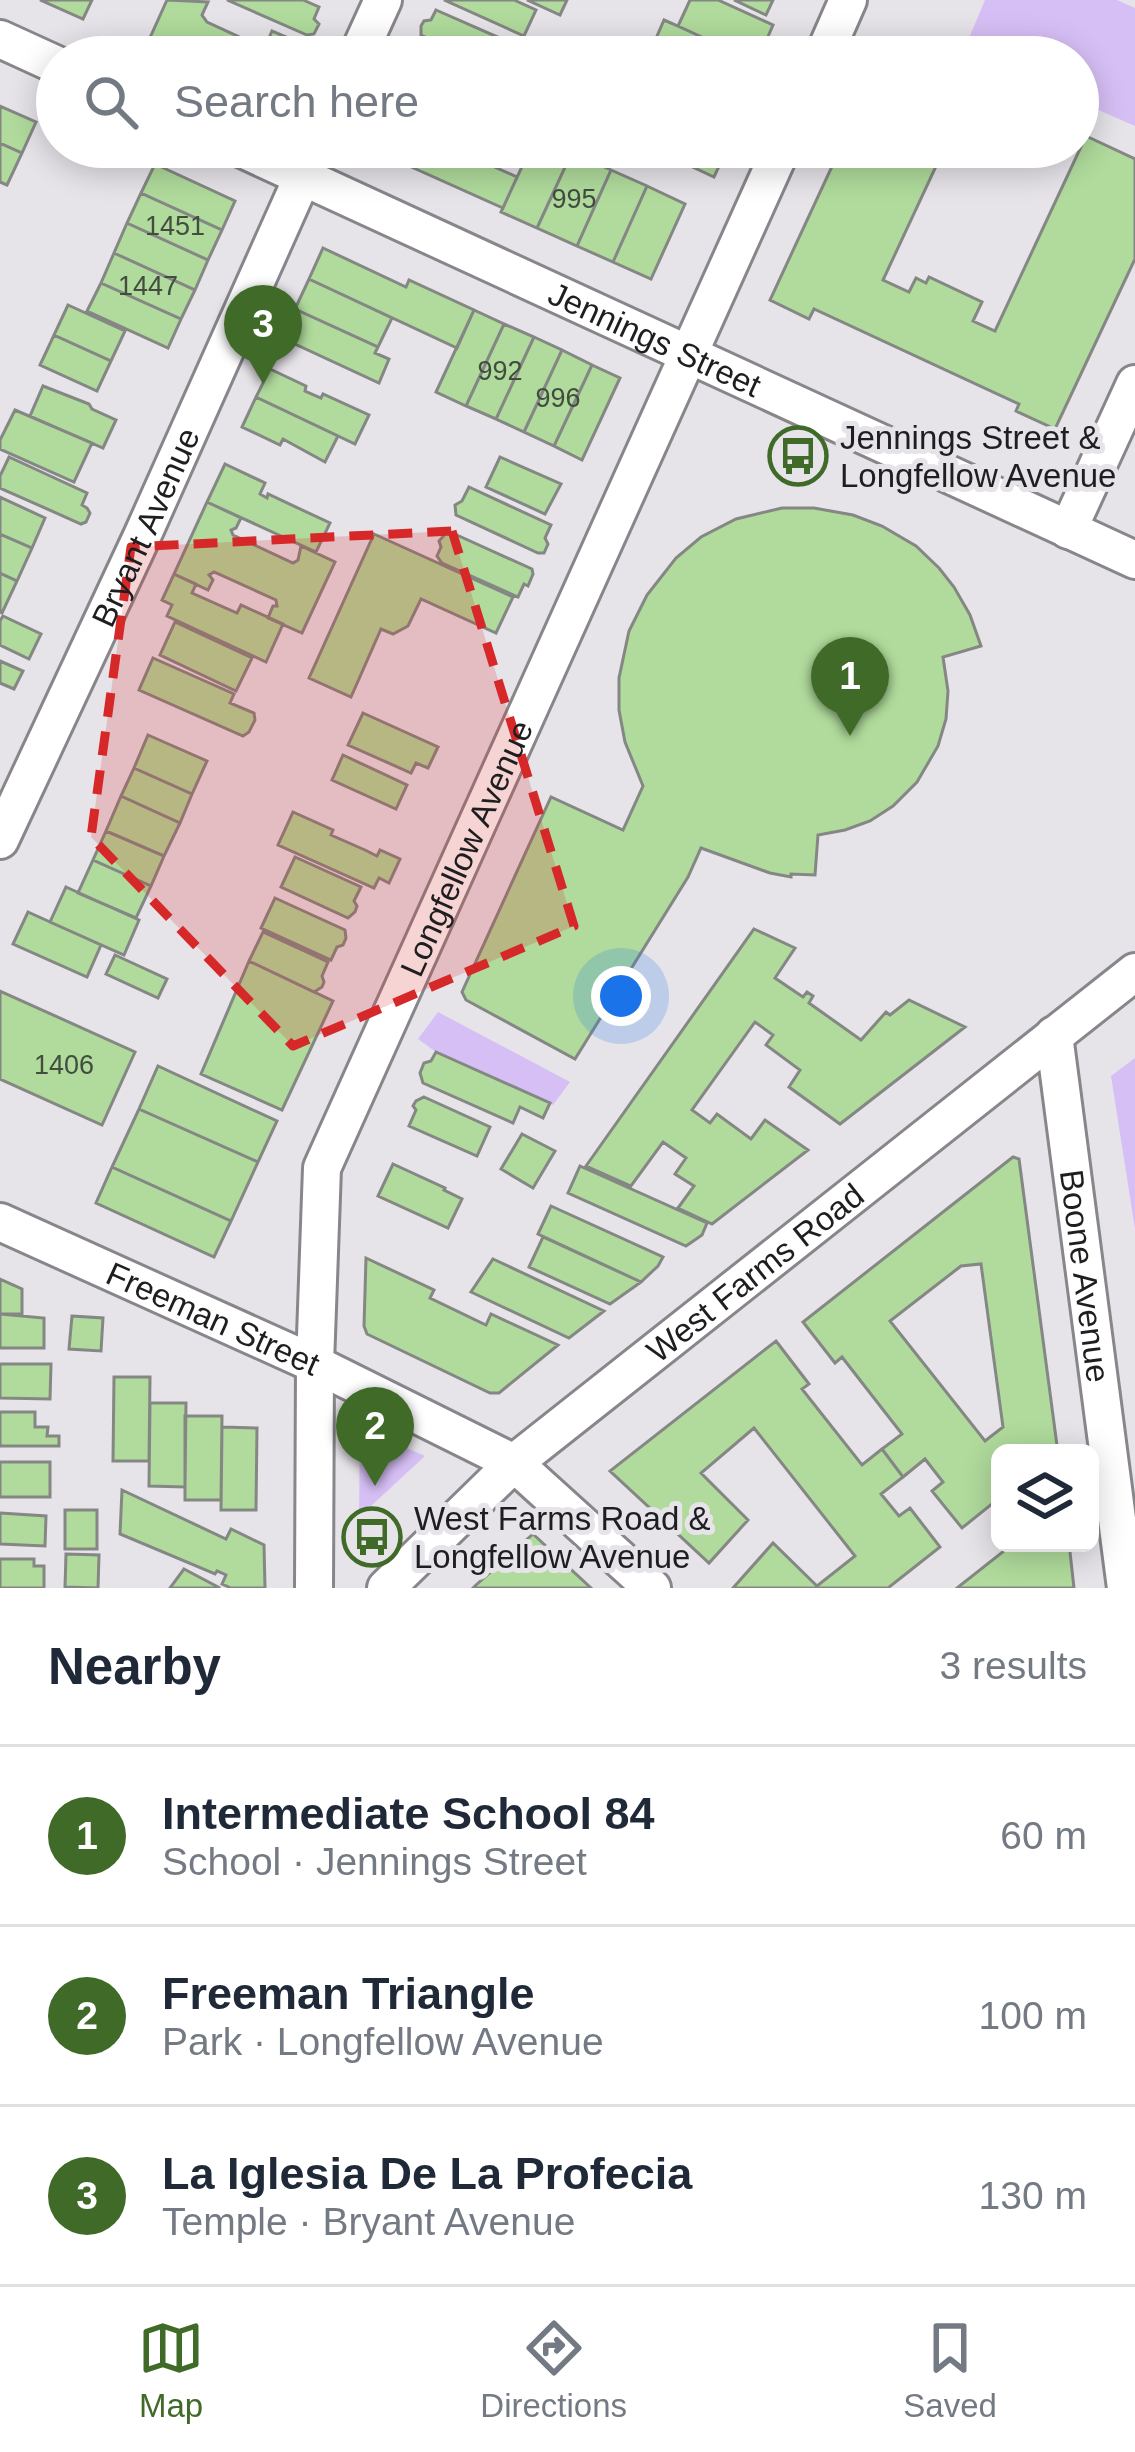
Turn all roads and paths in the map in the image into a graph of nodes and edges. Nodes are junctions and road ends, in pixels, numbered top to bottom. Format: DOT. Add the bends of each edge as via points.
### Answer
graph roads {
  1 [pos="383,0"];
  2 [pos="848,0"];
  3 [pos="367,36"];
  4 [pos="832,36"];
  5 [pos="0,39"];
  6 [pos="36,55"];
  7 [pos="306,168"];
  8 [pos="321,168"];
  9 [pos="772,168"];
  10 [pos="687,356"];
  11 [pos="1135,385"];
  12 [pos="1068,530"];
  13 [pos="1135,560"];
  14 [pos="0,840"];
  15 [pos="1135,972"];
  16 [pos="1054,1035"];
  17 [pos="0,1222"];
  18 [pos="315,1364"];
  19 [pos="514,1463"];
  20 [pos="314,1588"];
  21 [pos="386,1588"];
  22 [pos="652,1588"];
  23 [pos="1126,1588"];
  1 -- 3 [label="street"];
  2 -- 4 [label="street"];
  5 -- 6 [label="street"];
  7 -- 14 [label="street, Bryant Avenue"];
  8 -- 10 [label="street, Jennings Street"];
  9 -- 10 [label="street, Longfellow Avenue"];
  10 -- 12 [label="street, Jennings Street"];
  10 -- 18 [label="street, Longfellow Avenue" via="322,1168"];
  11 -- 12 [label="street"];
  12 -- 13 [label="street, Jennings Street"];
  15 -- 16 [label="street, West Farms Road"];
  16 -- 19 [label="street, West Farms Road"];
  16 -- 23 [label="street, Boone Avenue"];
  17 -- 18 [label="street, Freeman Street"];
  18 -- 19 [label="street, Freeman Street"];
  18 -- 20 [label="street, Longfellow Avenue"];
  19 -- 21 [label="street, West Farms Road"];
  19 -- 22 [label="street, Freeman Street"];
}
